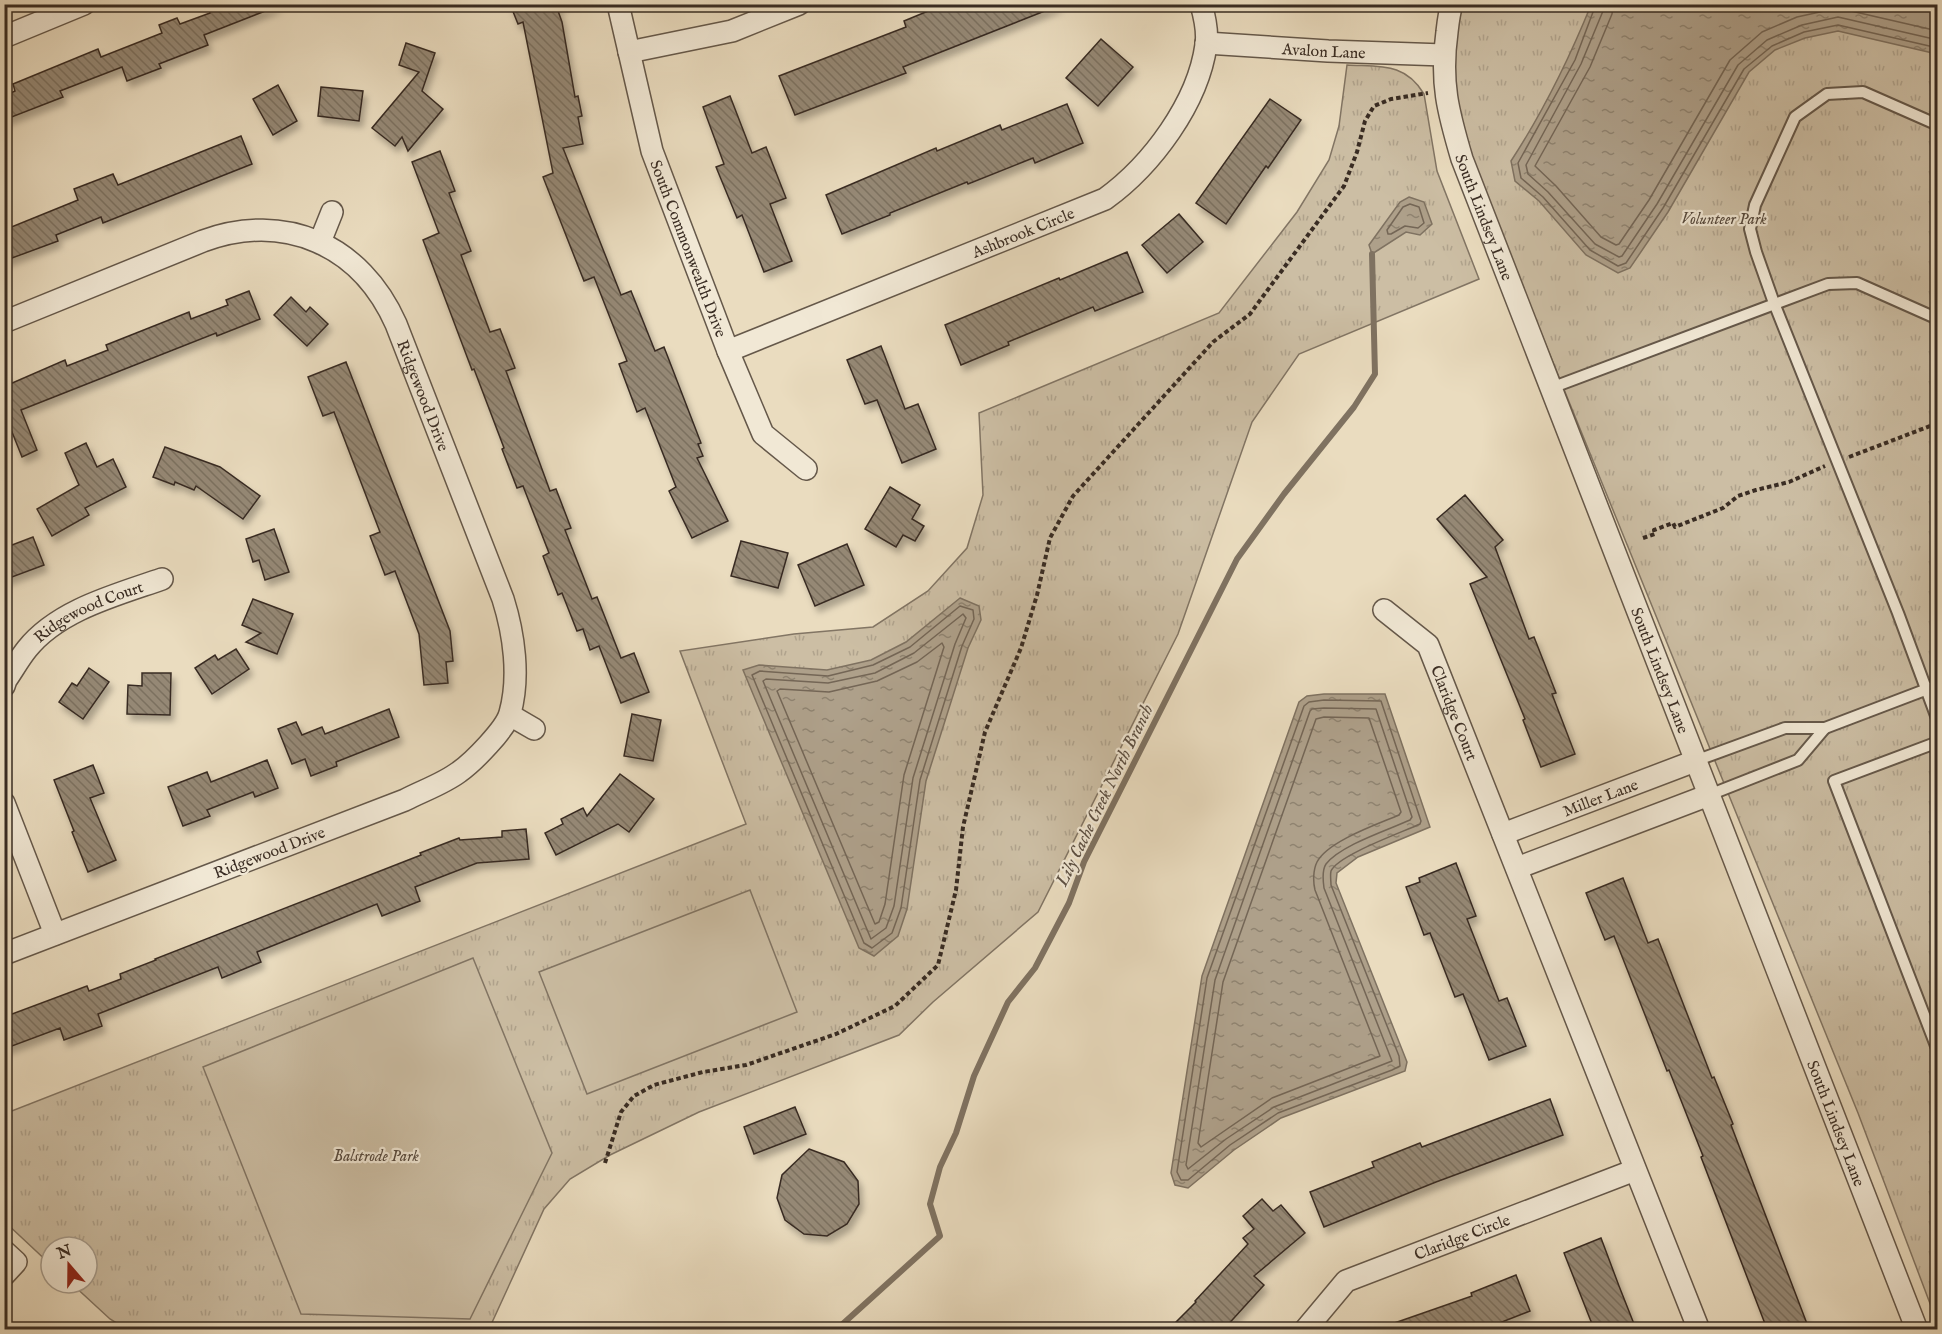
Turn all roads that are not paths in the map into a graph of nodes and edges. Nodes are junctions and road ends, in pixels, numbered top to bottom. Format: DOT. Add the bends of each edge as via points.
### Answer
graph roads {
  1 [pos="84,4"];
  2 [pos="618,4"];
  3 [pos="799,4"];
  4 [pos="1201,4"];
  5 [pos="1452,4"];
  6 [pos="4,37"];
  7 [pos="1206,43"];
  8 [pos="628,52"];
  9 [pos="1444,54"];
  10 [pos="1938,125"];
  11 [pos="332,212"];
  12 [pos="320,242"];
  13 [pos="1774,303"];
  14 [pos="1938,318"];
  15 [pos="4,322"];
  16 [pos="728,351"];
  17 [pos="1551,388"];
  18 [pos="806,469"];
  19 [pos="162,579"];
  20 [pos="1384,610"];
  21 [pos="5,682"];
  22 [pos="1938,685"];
  23 [pos="1925,690"];
  24 [pos="510,715"];
  25 [pos="1938,721"];
  26 [pos="1825,728"];
  27 [pos="534,729"];
  28 [pos="1938,742"];
  29 [pos="1695,760"];
  30 [pos="1709,795"];
  31 [pos="4,802"];
  32 [pos="1503,834"];
  33 [pos="1517,868"];
  34 [pos="55,934"];
  35 [pos="4,954"];
  36 [pos="1938,1051"];
  37 [pos="1635,1170"];
  38 [pos="1308,1328"];
  39 [pos="1699,1329"];
  40 [pos="1917,1329"];
  1 -- 6 [label="street"];
  2 -- 8 [label="street, South Commonwealth Drive"];
  3 -- 8 [label="street" via="732,31"];
  4 -- 7 [label="street, Ashbrook Circle"];
  5 -- 9 [label="street, South Lindsey Lane"];
  7 -- 9 [label="street, Avalon Lane"];
  7 -- 16 [label="street, Ashbrook Circle" via="1199,78 1187,105 1135,174 1105,199"];
  8 -- 16 [label="street, South Commonwealth Drive" via="652,151"];
  9 -- 17 [label="street, South Lindsey Lane" via="1444,91 1462,159"];
  10 -- 13 [label="lane" via="1863,92 1827,94 1795,117 1755,205 1750,229"];
  11 -- 12 [label="street"];
  12 -- 15 [label="street, Ridgewood Drive" via="283,231 219,235"];
  12 -- 24 [label="street, Ridgewood Drive" via="347,258 366,276 396,324 508,617 514,654"];
  13 -- 14 [label="lane" via="1828,284 1857,283"];
  13 -- 17 [label="lane"];
  13 -- 23 [label="lane"];
  16 -- 18 [label="street, South Commonwealth Drive" via="763,434"];
  17 -- 29 [label="street, South Lindsey Lane"];
  19 -- 21 [label="street, Ridgewood Court" via="106,598 58,621 28,648"];
  20 -- 32 [label="street, Claridge Court" via="1428,645"];
  22 -- 23 [label="lane"];
  23 -- 25 [label="lane"];
  23 -- 26 [label="lane"];
  24 -- 27 [label="street"];
  24 -- 34 [label="street, Ridgewood Drive" via="490,744 458,773 405,800"];
  26 -- 29 [label="lane" via="1785,728"];
  26 -- 30 [label="lane" via="1798,760"];
  28 -- 36 [label="lane" via="1834,781"];
  29 -- 30 [label="street, South Lindsey Lane"];
  29 -- 32 [label="street, Miller Lane"];
  30 -- 33 [label="street"];
  30 -- 40 [label="street, South Lindsey Lane"];
  31 -- 34 [label="street"];
  32 -- 33 [label="street"];
  33 -- 37 [label="street"];
  34 -- 35 [label="street, Ridgewood Drive"];
  37 -- 38 [label="street, Claridge Circle" via="1346,1281"];
  37 -- 39 [label="street"];
}
